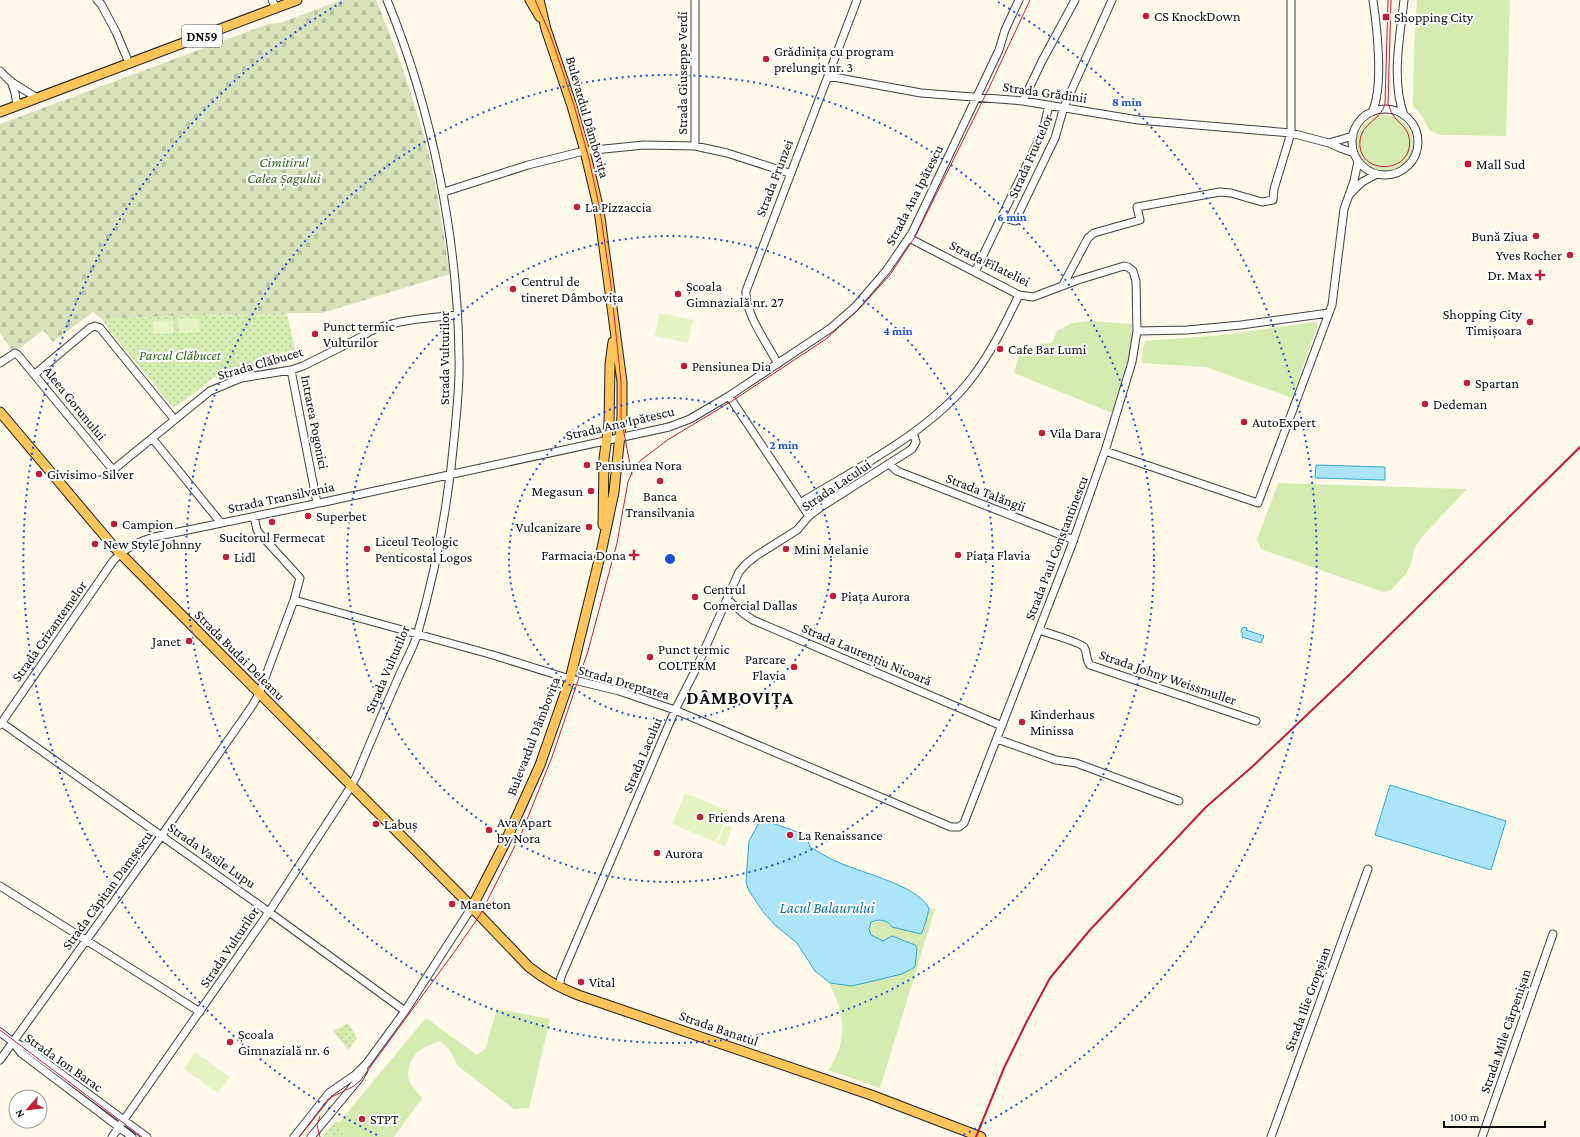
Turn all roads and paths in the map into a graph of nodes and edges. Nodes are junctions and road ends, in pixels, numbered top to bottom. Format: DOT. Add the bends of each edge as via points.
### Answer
graph roads {
  1 [pos="97,0"];
  2 [pos="297,0"];
  3 [pos="387,0"];
  4 [pos="530,0"];
  5 [pos="539,0"];
  6 [pos="695,0"];
  7 [pos="857,0"];
  8 [pos="1014,0"];
  9 [pos="1018,0"];
  10 [pos="1076,0"];
  11 [pos="1112,0"];
  12 [pos="1291,0"];
  13 [pos="1373,0"];
  14 [pos="1404,0"];
  15 [pos="274,4"];
  16 [pos="1014,8"];
  17 [pos="546,29"];
  18 [pos="129,63"];
  19 [pos="0,71"];
  20 [pos="828,76"];
  21 [pos="10,81"];
  22 [pos="978,97"];
  23 [pos="37,98"];
  24 [pos="1023,101"];
  25 [pos="17,105"];
  26 [pos="1049,105"];
  27 [pos="1064,107"];
  28 [pos="0,112"];
  29 [pos="1372,112"];
  30 [pos="1404,115"];
  31 [pos="1291,133"];
  32 [pos="1353,136"];
  33 [pos="1329,143"];
  34 [pos="695,146"];
  35 [pos="585,151"];
  36 [pos="1354,153"];
  37 [pos="1358,161"];
  38 [pos="789,173"];
  39 [pos="1377,174"];
  40 [pos="444,192"];
  41 [pos="1349,194"];
  42 [pos="1002,217"];
  43 [pos="909,238"];
  44 [pos="1130,268"];
  45 [pos="975,272"];
  46 [pos="1063,286"];
  47 [pos="1019,295"];
  48 [pos="1329,313"];
  49 [pos="457,315"];
  50 [pos="1137,331"];
  51 [pos="615,334"];
  52 [pos="0,363"];
  53 [pos="778,364"];
  54 [pos="291,370"];
  55 [pos="35,374"];
  56 [pos="729,396"];
  57 [pos="0,412"];
  58 [pos="174,419"];
  59 [pos="913,433"];
  60 [pos="620,437"];
  61 [pos="152,438"];
  62 [pos="607,440"];
  63 [pos="1105,451"];
  64 [pos="890,465"];
  65 [pos="114,470"];
  66 [pos="451,474"];
  67 [pos="317,503"];
  68 [pos="800,503"];
  69 [pos="809,516"];
  70 [pos="254,517"];
  71 [pos="221,523"];
  72 [pos="1072,543"];
  73 [pos="602,548"];
  74 [pos="120,554"];
  75 [pos="728,599"];
  76 [pos="294,600"];
  77 [pos="1039,630"];
  78 [pos="418,635"];
  79 [pos="570,679"];
  80 [pos="259,694"];
  81 [pos="675,710"];
  82 [pos="1256,721"];
  83 [pos="1,724"];
  84 [pos="1002,726"];
  85 [pos="997,739"];
  86 [pos="351,786"];
  87 [pos="1179,801"];
  88 [pos="959,827"];
  89 [pos="162,835"];
  90 [pos="1368,869"];
  91 [pos="0,886"];
  92 [pos="472,907"];
  93 [pos="269,912"];
  94 [pos="1553,934"];
  95 [pos="86,941"];
  96 [pos="559,987"];
  97 [pos="405,1011"];
  98 [pos="200,1012"];
  99 [pos="0,1032"];
  100 [pos="12,1042"];
  101 [pos="0,1060"];
  102 [pos="367,1063"];
  103 [pos="122,1124"];
  104 [pos="112,1137"];
  105 [pos="132,1137"];
  106 [pos="147,1137"];
  107 [pos="294,1137"];
  108 [pos="311,1137"];
  109 [pos="981,1137"];
  110 [pos="1271,1137"];
  111 [pos="1482,1137"];
  1 -- 18 [label="street" via="116,32"];
  2 -- 15 [label="main road, DN59"];
  3 -- 40 [label="street, Strada Vulturilor" via="414,74"];
  4 -- 17 [label="main road, Bulevardul Dâmbovița"];
  5 -- 17 [label="main road, Bulevardul Dâmbovița"];
  6 -- 34 [label="street, Strada Giuseppe Verdi"];
  7 -- 20 [label="street, Strada Frunzei"];
  8 -- 16 [label="street, Strada Ana Ipătescu"];
  9 -- 16 [label="street, Strada Ana Ipătescu"];
  10 -- 24 [label="street, Strada Fructelor"];
  11 -- 27 [label="street, Strada Fructelor"];
  12 -- 31 [label="street"];
  13 -- 29 [label="street" via="1378,40 1376,99"];
  14 -- 30 [label="street" via="1398,57 1398,95"];
  15 -- 18 [label="main road, DN59"];
  16 -- 22 [label="street, Strada Ana Ipătescu"];
  17 -- 35 [label="main road, Bulevardul Dâmbovița"];
  18 -- 23 [label="main road, DN59"];
  19 -- 21 [label="street"];
  20 -- 22 [label="street, Strada Grădinii" via="920,93"];
  20 -- 38 [label="street, Strada Frunzei"];
  21 -- 23 [label="street"];
  21 -- 25 [label="street" via="16,94"];
  22 -- 24 [label="street, Strada Grădinii"];
  22 -- 43 [label="street, Strada Ana Ipătescu"];
  23 -- 25 [label="main road, DN59"];
  24 -- 26 [label="street, Strada Grădinii"];
  25 -- 28 [label="main road, DN59"];
  26 -- 27 [label="street, Strada Grădinii"];
  26 -- 42 [label="street, Strada Fructelor" via="1043,131"];
  27 -- 31 [label="street, Strada Grădinii" via="1138,120"];
  27 -- 42 [label="street, Strada Fructelor" via="1055,138 1015,221"];
  29 -- 30 [label="street" via="1384,109"];
  29 -- 32 [label="street" via="1359,122"];
  30 -- 39 [label="street" via="1411,122 1418,138 1413,160 1396,174"];
  31 -- 33 [label="street, Strada Grădinii"];
  31 -- 46 [label="street" via="1274,189 1274,200 1262,202 1220,192 1137,207 1140,220 1094,233 1088,238"];
  32 -- 33 [label="street"];
  32 -- 36 [label="street"];
  33 -- 36 [label="street, Strada Grădinii"];
  34 -- 35 [label="street" via="644,145"];
  34 -- 38 [label="street" via="727,153"];
  35 -- 40 [label="street" via="528,165"];
  35 -- 51 [label="main road, Bulevardul Dâmbovița" via="599,210"];
  36 -- 37 [label="street"];
  37 -- 39 [label="street" via="1366,169"];
  37 -- 41 [label="street"];
  38 -- 53 [label="street, Strada Frunzei" via="746,291 745,300"];
  39 -- 41 [label="street" via="1362,182"];
  40 -- 49 [label="street, Strada Vulturilor"];
  41 -- 48 [label="street" via="1344,209"];
  42 -- 45 [label="street, Strada Fructelor"];
  43 -- 45 [label="street, Strada Filateliei"];
  43 -- 53 [label="street, Strada Ana Ipătescu" via="886,271 854,307 831,328"];
  44 -- 46 [label="street, Strada Filateliei" via="1120,267"];
  44 -- 50 [label="street, Strada Paul Constantinescu" via="1136,281"];
  45 -- 47 [label="street, Strada Filateliei"];
  46 -- 47 [label="street, Strada Filateliei" via="1033,297"];
  47 -- 59 [label="street, Strada Lacului" via="986,359 970,381"];
  48 -- 50 [label="street" via="1241,326"];
  48 -- 63 [label="street" via="1258,503"];
  49 -- 54 [label="street, Strada Clăbucet" via="383,326"];
  49 -- 66 [label="street, Strada Vulturilor" via="458,393"];
  50 -- 63 [label="street, Strada Paul Constantinescu" via="1132,362"];
  51 -- 60 [label="main road, Bulevardul Dâmbovița" via="622,382"];
  51 -- 62 [label="main road, Bulevardul Dâmbovița" via="610,364"];
  52 -- 55 [label="street, Aleea Gorunului" via="14,353"];
  53 -- 56 [label="street, Strada Ana Ipătescu"];
  54 -- 58 [label="street, Strada Clăbucet" via="250,376 231,382 210,391"];
  54 -- 67 [label="street, Intrarea Pogonici"];
  55 -- 58 [label="street" via="95,326 100,328"];
  55 -- 65 [label="street, Aleea Gorunului"];
  56 -- 60 [label="street, Strada Ana Ipătescu" via="690,419"];
  56 -- 68 [label="street"];
  57 -- 74 [label="main road, Strada Budai Deleanu"];
  58 -- 61 [label="street, Strada Clăbucet"];
  59 -- 64 [label="street, Strada Lacului" via="915,446"];
  59 -- 68 [label="street, Strada Lacului"];
  60 -- 62 [label="street, Strada Ana Ipătescu"];
  60 -- 73 [label="main road, Bulevardul Dâmbovița" via="614,492"];
  61 -- 65 [label="street, Strada Clăbucet"];
  61 -- 71 [label="street"];
  62 -- 66 [label="street, Strada Ana Ipătescu"];
  62 -- 73 [label="main road, Bulevardul Dâmbovița" via="604,458"];
  63 -- 72 [label="street, Strada Paul Constantinescu"];
  64 -- 69 [label="street, Strada Lacului"];
  64 -- 72 [label="street, Strada Talăngii" via="897,471"];
  66 -- 67 [label="street, Strada Transilvania"];
  66 -- 78 [label="street, Strada Vulturilor" via="443,527"];
  67 -- 70 [label="street, Strada Transilvania"];
  68 -- 69 [label="street"];
  69 -- 75 [label="street, Strada Lacului" via="797,530 746,564 737,577"];
  70 -- 71 [label="street, Strada Transilvania"];
  70 -- 76 [label="street, Strada Căpitan Damșescu" via="260,534 300,578"];
  71 -- 74 [label="street, Strada Transilvania" via="140,541"];
  72 -- 77 [label="street, Strada Paul Constantinescu"];
  73 -- 79 [label="main road, Bulevardul Dâmbovița"];
  74 -- 80 [label="main road, Strada Budai Deleanu"];
  74 -- 83 [label="street, Strada Crizantemelor"];
  75 -- 81 [label="street, Strada Lacului"];
  75 -- 84 [label="street, Strada Laurențiu Nicoară" via="744,614 760,622"];
  76 -- 78 [label="street, Strada Dreptatea"];
  76 -- 80 [label="street, Strada Căpitan Damșescu"];
  77 -- 82 [label="street, Strada Johny Weissmuller" via="1081,644 1086,650 1086,660 1090,665"];
  77 -- 84 [label="street, Strada Paul Constantinescu"];
  78 -- 79 [label="street, Strada Dreptatea"];
  78 -- 86 [label="street, Strada Vulturilor"];
  79 -- 81 [label="street, Strada Dreptatea" via="619,691"];
  79 -- 92 [label="main road, Bulevardul Dâmbovița" via="540,765 503,847"];
  80 -- 86 [label="main road, Strada Budai Deleanu"];
  80 -- 89 [label="street, Strada Căpitan Damșescu"];
  81 -- 88 [label="street, Strada Dreptatea" via="951,827"];
  81 -- 96 [label="street, Strada Lacului" via="589,910"];
  83 -- 89 [label="street, Strada Vasile Lupu"];
  84 -- 85 [label="street, Strada Paul Constantinescu"];
  85 -- 87 [label="street" via="1056,760 1076,763"];
  85 -- 88 [label="street, Strada Paul Constantinescu" via="964,823"];
  86 -- 92 [label="main road, Strada Budai Deleanu"];
  86 -- 93 [label="street, Strada Vulturilor"];
  89 -- 93 [label="street, Strada Vasile Lupu"];
  89 -- 95 [label="street, Strada Căpitan Damșescu"];
  90 -- 110 [label="street, Strada Ilie Gropșian"];
  91 -- 95 [label="street"];
  92 -- 96 [label="main road, Strada Banatul" via="529,967"];
  92 -- 97 [label="street, Bulevardul Dâmbovița"];
  93 -- 97 [label="street, Strada Vasile Lupu"];
  93 -- 98 [label="street, Strada Vulturilor"];
  94 -- 111 [label="street, Strada Mile Cărpenișan"];
  95 -- 98 [label="street"];
  95 -- 100 [label="street, Strada Căpitan Damșescu"];
  96 -- 109 [label="main road, Strada Banatul" via="871,1095"];
  97 -- 102 [label="street, Bulevardul Dâmbovița"];
  98 -- 103 [label="street, Strada Vulturilor"];
  99 -- 100 [label="street, Strada Ion Barac"];
  100 -- 101 [label="street, Strada Căpitan Damșescu"];
  100 -- 103 [label="street, Strada Ion Barac" via="21,1053"];
  102 -- 107 [label="street, Bulevardul Dâmbovița" via="355,1076 329,1093"];
  102 -- 108 [label="street, Bulevardul Dâmbovița" via="362,1075"];
  103 -- 104 [label="street, Strada Vulturilor"];
  103 -- 105 [label="street, Strada Ion Barac"];
  103 -- 106 [label="street, Strada Ion Barac"];
}
